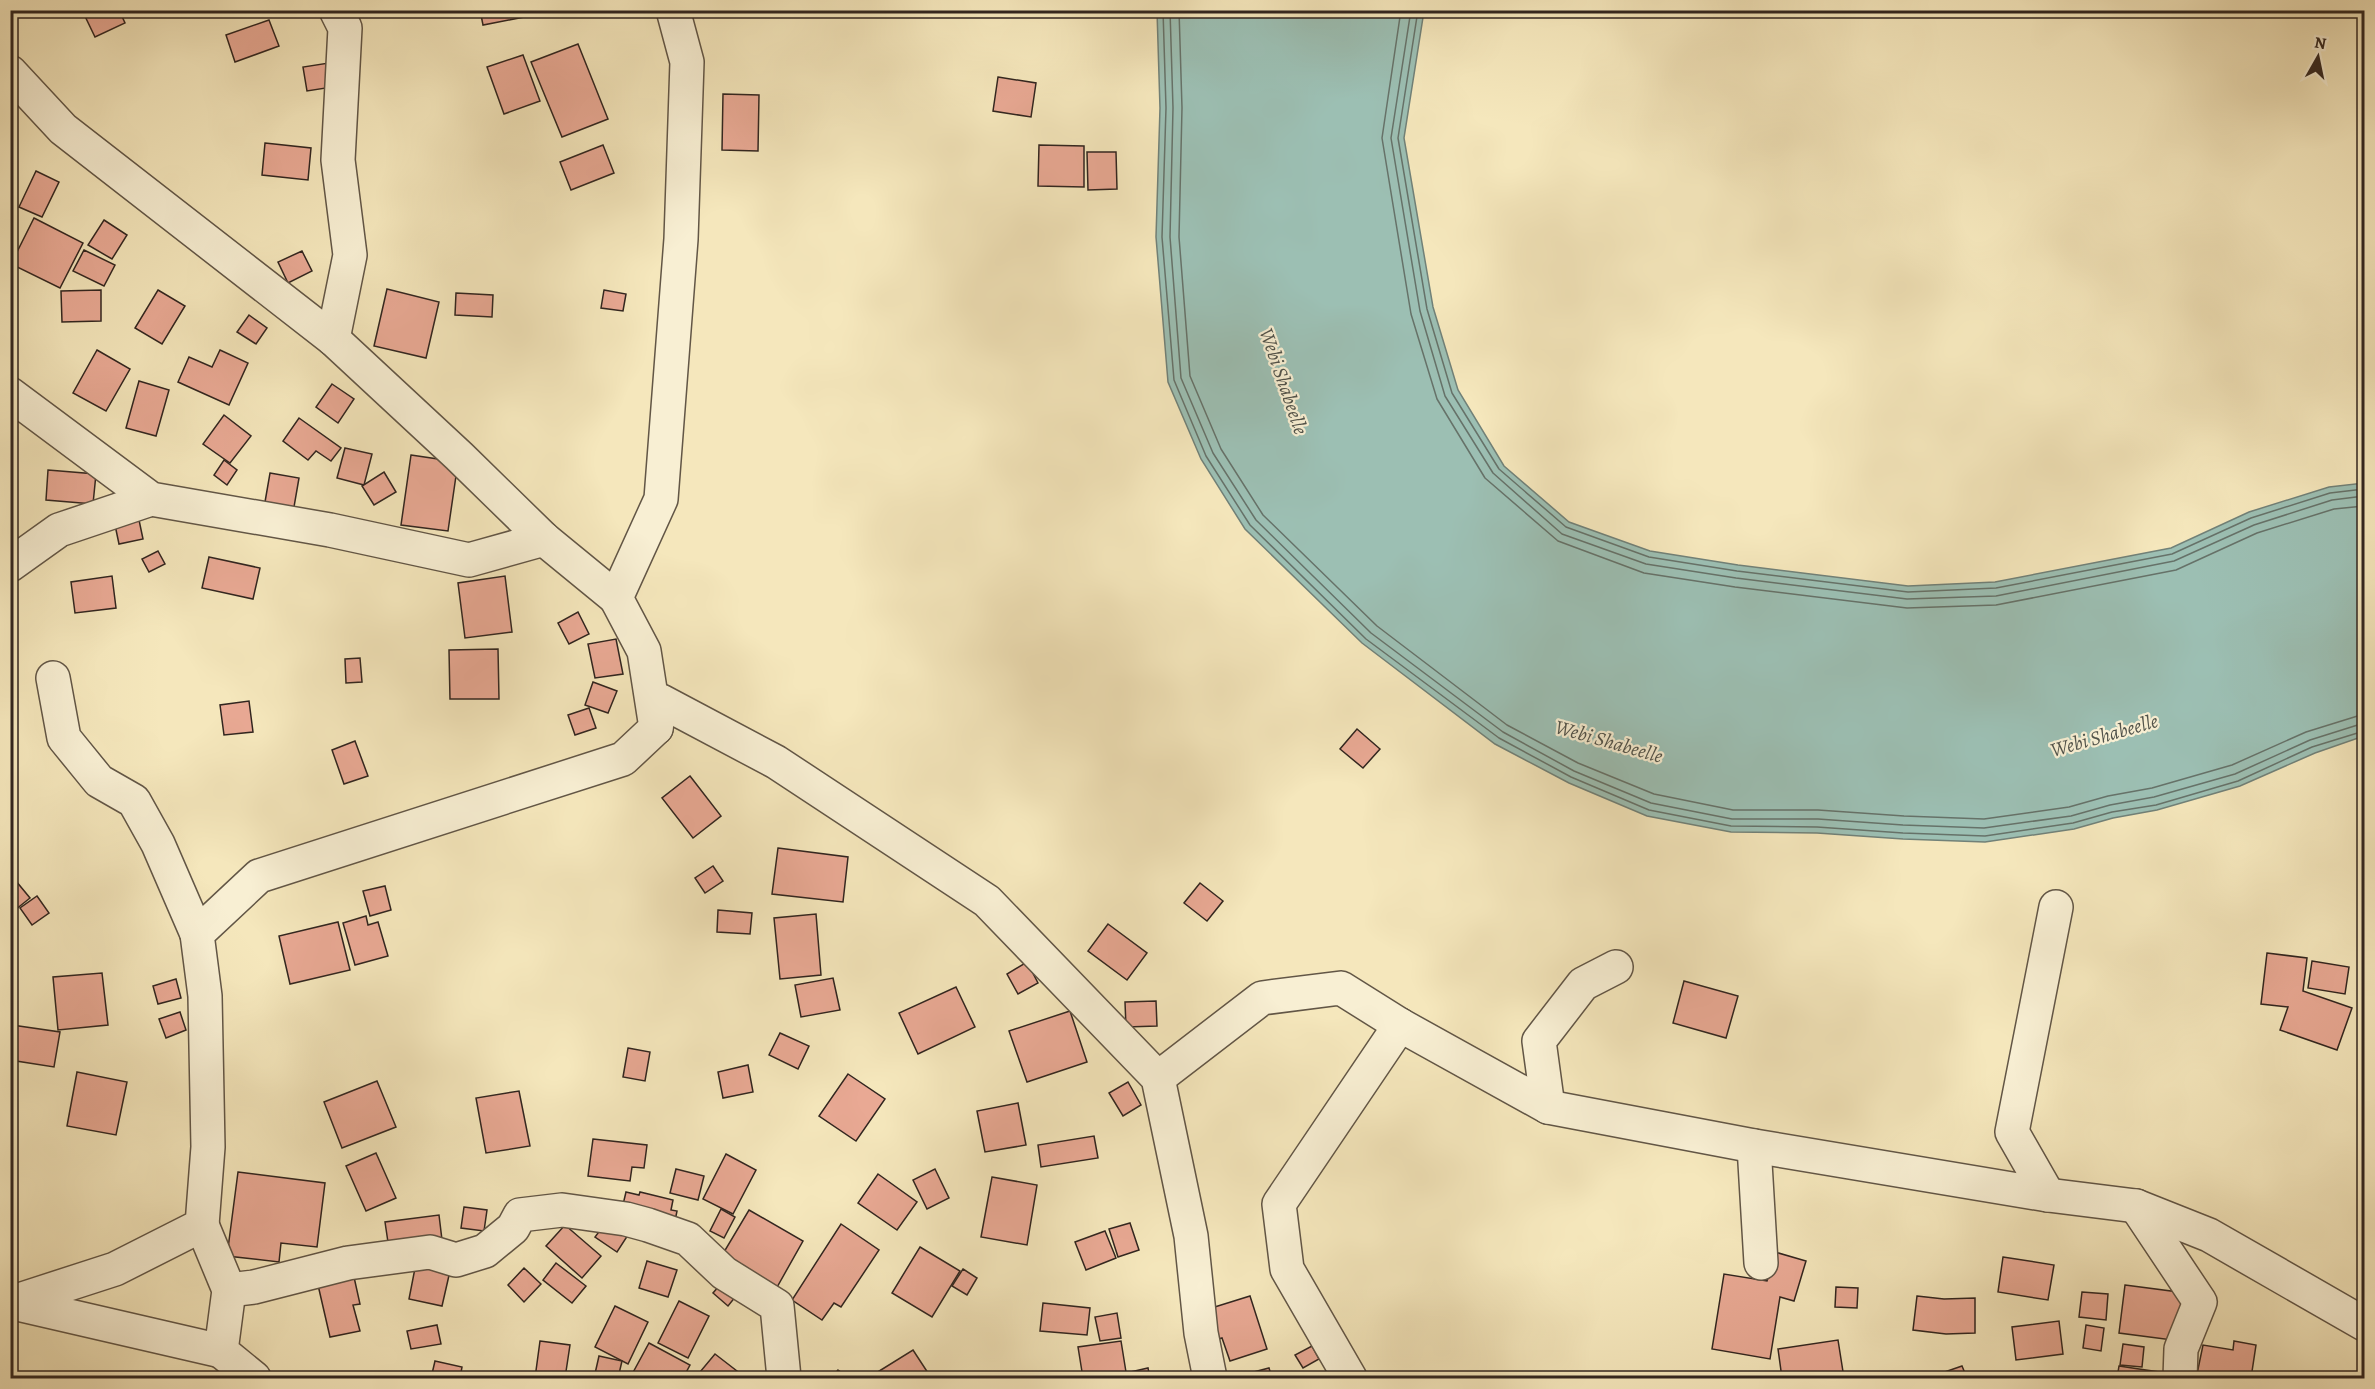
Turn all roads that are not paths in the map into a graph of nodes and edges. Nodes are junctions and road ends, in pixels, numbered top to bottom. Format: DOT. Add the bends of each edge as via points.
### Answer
graph roads {
  1 [pos="336,10"];
  2 [pos="673,10"];
  3 [pos="10,72"];
  4 [pos="333,339"];
  5 [pos="10,394"];
  6 [pos="151,499"];
  7 [pos="544,539"];
  8 [pos="10,565"];
  9 [pos="616,598"];
  10 [pos="53,678"];
  11 [pos="656,728"];
  12 [pos="2056,907"];
  13 [pos="197,934"];
  14 [pos="1616,967"];
  15 [pos="1400,1025"];
  16 [pos="1158,1078"];
  17 [pos="1548,1107"];
  18 [pos="1754,1146"];
  19 [pos="2048,1195"];
  20 [pos="2136,1206"];
  21 [pos="202,1225"];
  22 [pos="1761,1263"];
  23 [pos="229,1290"];
  24 [pos="11,1303"];
  25 [pos="2364,1324"];
  26 [pos="221,1351"];
  27 [pos="254,1378"];
  28 [pos="784,1378"];
  29 [pos="1210,1378"];
  30 [pos="1350,1378"];
  31 [pos="2180,1378"];
  1 -- 4 [label="street" via="345,28 338,160 350,255"];
  2 -- 9 [label="street" via="687,62 681,239 661,499"];
  3 -- 4 [label="street" via="63,129"];
  4 -- 7 [label="street"];
  5 -- 6 [label="street"];
  6 -- 7 [label="street" via="330,530 469,560"];
  6 -- 8 [label="street" via="59,530"];
  7 -- 9 [label="street"];
  9 -- 11 [label="street" via="644,651"];
  10 -- 13 [label="street" via="64,738 99,781 134,801 158,844"];
  11 -- 13 [label="street" via="622,759 259,876"];
  11 -- 16 [label="street" via="661,702 776,762 987,901"];
  12 -- 19 [label="street" via="2012,1132"];
  13 -- 21 [label="street" via="205,996 208,1147"];
  14 -- 17 [label="street" via="1582,984 1539,1041"];
  15 -- 16 [label="street" via="1341,988 1262,998"];
  15 -- 17 [label="street"];
  15 -- 30 [label="street" via="1279,1204 1287,1269"];
  16 -- 29 [label="street" via="1191,1236"];
  17 -- 18 [label="street"];
  18 -- 19 [label="street"];
  18 -- 22 [label="street"];
  19 -- 20 [label="street"];
  20 -- 25 [label="street" via="2209,1235"];
  20 -- 31 [label="street" via="2200,1302 2181,1349"];
  21 -- 23 [label="street"];
  21 -- 24 [label="street" via="115,1269"];
  23 -- 26 [label="street"];
  23 -- 28 [label="street" via="348,1263 406,1255 430,1252 456,1260 485,1251 513,1228 520,1215 562,1210 626,1219 688,1239 724,1273 777,1306"];
  24 -- 26 [label="street"];
  26 -- 27 [label="street"];
}
